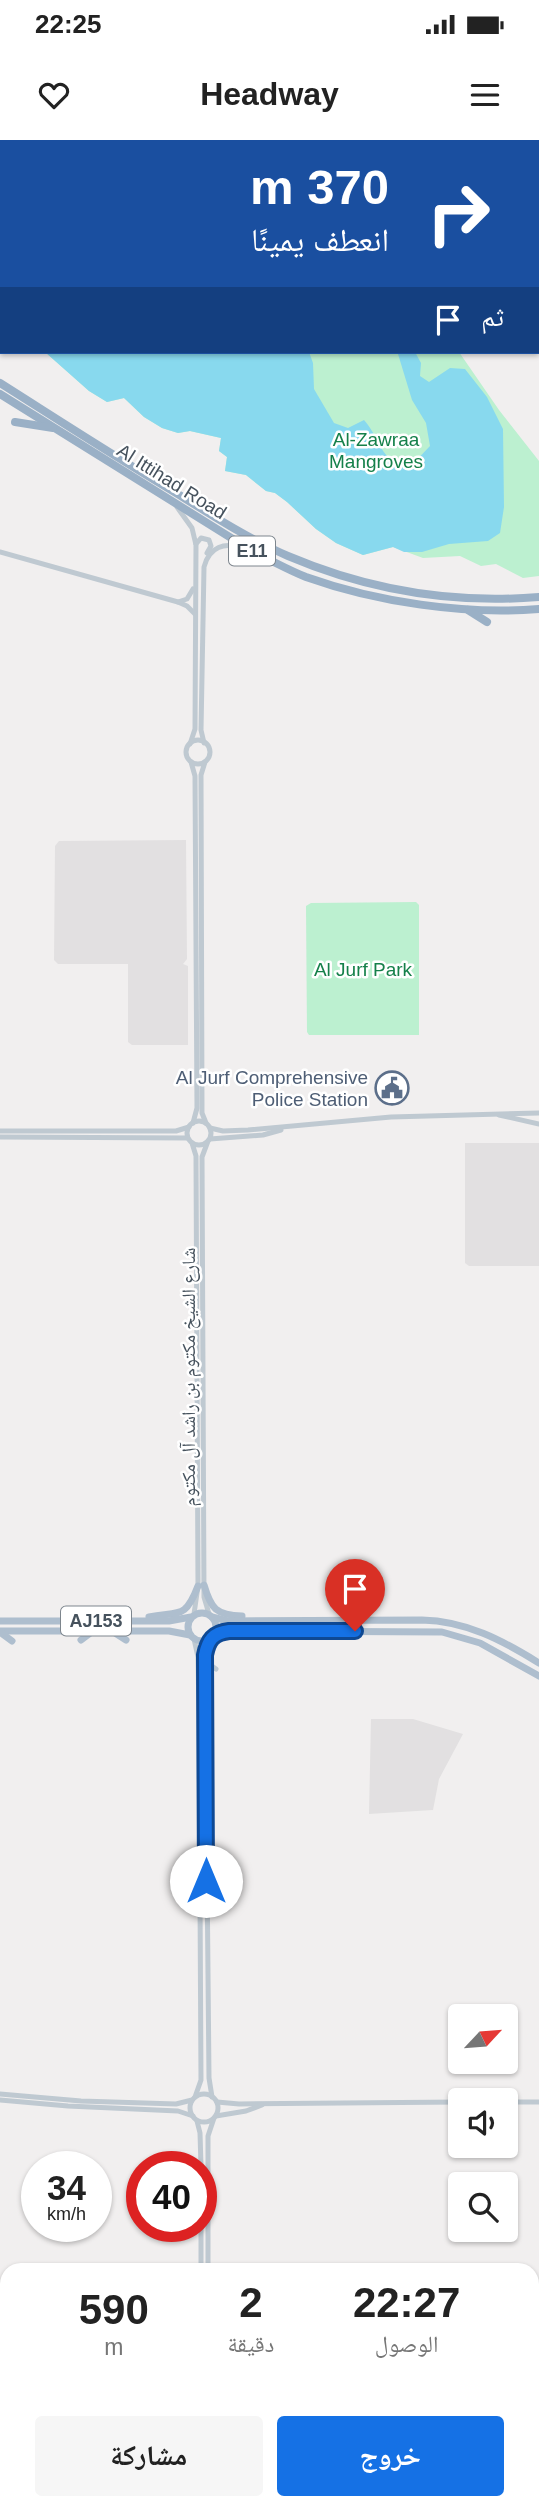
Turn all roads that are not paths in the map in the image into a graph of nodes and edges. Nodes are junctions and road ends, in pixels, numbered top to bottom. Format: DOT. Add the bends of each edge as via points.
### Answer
graph roads {
  1 [pos="0,383"];
  2 [pos="0,394"];
  3 [pos="15,422"];
  4 [pos="60,430"];
  5 [pos="170,499"];
  6 [pos="196,545"];
  7 [pos="0,552"];
  8 [pos="257,554"];
  9 [pos="206,560"];
  10 [pos="195,586"];
  11 [pos="539,597"];
  12 [pos="178,602"];
  13 [pos="462,608"];
  14 [pos="539,609"];
  15 [pos="195,614"];
  16 [pos="487,622"];
  17 [pos="204,743"];
  18 [pos="190,744"];
  19 [pos="191,762"];
  20 [pos="205,762"];
  21 [pos="539,1113"];
  22 [pos="496,1114"];
  23 [pos="539,1124"];
  24 [pos="191,1125"];
  25 [pos="208,1126"];
  26 [pos="284,1128"];
  27 [pos="0,1131"];
  28 [pos="0,1137"];
  29 [pos="209,1140"];
  30 [pos="190,1141"];
  31 [pos="201,1586"];
  32 [pos="7,1614"];
  33 [pos="59,1614"];
  34 [pos="193,1616"];
  35 [pos="211,1616"];
  36 [pos="67,1620"];
  37 [pos="259,1620"];
  38 [pos="1,1621"];
  39 [pos="142,1621"];
  40 [pos="0,1631"];
  41 [pos="93,1631"];
  42 [pos="111,1631"];
  43 [pos="212,1636"];
  44 [pos="192,1637"];
  45 [pos="81,1640"];
  46 [pos="125,1640"];
  47 [pos="12,1641"];
  48 [pos="205,1661"];
  49 [pos="539,1663"];
  50 [pos="216,1669"];
  51 [pos="539,1676"];
  52 [pos="0,2094"];
  53 [pos="194,2099"];
  54 [pos="215,2099"];
  55 [pos="0,2100"];
  56 [pos="448,2102"];
  57 [pos="518,2102"];
  58 [pos="539,2102"];
  59 [pos="269,2104"];
  60 [pos="195,2118"];
  61 [pos="215,2118"];
  62 [pos="201,2151"];
  63 [pos="201,2242"];
  64 [pos="201,2263"];
  65 [pos="208,2263"];
  1 -- 11 [label="highway, Al Ittihad Road / E11" via="228,525 297,560 422,594 478,599"];
  2 -- 4 [label="highway, Al Ittihad Road / E11"];
  3 -- 4 [label="highway"];
  4 -- 5 [label="highway, Al Ittihad Road / E11"];
  5 -- 6 [label="street" via="192,528"];
  5 -- 8 [label="highway, Al Ittihad Road / E11"];
  6 -- 9 [label="street" via="201,538 210,541"];
  6 -- 10 [label="street"];
  7 -- 12 [label="street"];
  8 -- 9 [label="street" via="226,545 214,549"];
  8 -- 13 [label="highway, Al Ittihad Road / E11" via="306,577 367,595"];
  9 -- 17 [label="street"];
  10 -- 12 [label="street" via="187,599"];
  10 -- 15 [label="street"];
  12 -- 15 [label="street"];
  13 -- 14 [label="highway, Al Ittihad Road / E11"];
  13 -- 16 [label="highway"];
  15 -- 18 [label="street" via="195,729"];
  17 -- 18 [label="street"];
  17 -- 20 [label="street" via="209,752"];
  18 -- 19 [label="street" via="186,754"];
  19 -- 20 [label="street"];
  19 -- 24 [label="street" via="195,776 197,1108"];
  20 -- 25 [label="street" via="201,775 201,1035 202,1113"];
  21 -- 22 [label="street"];
  22 -- 23 [label="street"];
  22 -- 26 [label="street" via="391,1117"];
  24 -- 25 [label="street" via="198,1121"];
  24 -- 27 [label="street" via="176,1130"];
  24 -- 30 [label="street"];
  25 -- 26 [label="street" via="223,1131"];
  25 -- 29 [label="street"];
  26 -- 29 [label="street" via="263,1135"];
  28 -- 30 [label="street"];
  29 -- 30 [label="street" via="200,1145"];
  29 -- 31 [label="street, شارع الشيخ مكتوم بن راشد آل مكتوم" via="202,1157"];
  30 -- 31 [label="street, شارع الشيخ مكتوم بن راشد آل مكتوم" via="196,1156"];
  31 -- 34 [label="street, شارع الشيخ مكتوم بن راشد آل مكتوم"];
  31 -- 35 [label="street, شارع الشيخ مكتوم بن راشد آل مكتوم"];
  31 -- 37 [label="main road" via="220,1613"];
  31 -- 39 [label="main road" via="184,1612"];
  32 -- 38 [label="main road"];
  33 -- 36 [label="main road"];
  34 -- 35 [label="main road" via="201,1612"];
  34 -- 39 [label="main road, AJ153"];
  34 -- 44 [label="main road" via="187,1626"];
  35 -- 37 [label="main road" via="228,1621"];
  35 -- 43 [label="main road" via="216,1625"];
  36 -- 38 [label="main road, AJ153"];
  36 -- 39 [label="main road, AJ153"];
  37 -- 49 [label="main road" via="446,1622 497,1639"];
  40 -- 41 [label="main road, AJ153"];
  40 -- 47 [label="main road"];
  41 -- 42 [label="main road, AJ153"];
  41 -- 45 [label="main road"];
  42 -- 44 [label="main road, AJ153" via="173,1632"];
  42 -- 46 [label="main road"];
  43 -- 44 [label="main road" via="202,1641"];
  43 -- 48 [label="street"];
  43 -- 51 [label="main road" via="234,1631 442,1632 480,1643"];
  44 -- 53 [label="street" via="198,1657 201,2080"];
  48 -- 50 [label="street"];
  48 -- 54 [label="street" via="208,2078"];
  52 -- 53 [label="street" via="176,2104"];
  53 -- 54 [label="street" via="206,2094"];
  53 -- 60 [label="street" via="190,2108"];
  54 -- 59 [label="street"];
  54 -- 61 [label="street"];
  55 -- 60 [label="street" via="178,2111"];
  56 -- 59 [label="street"];
  57 -- 58 [label="street"];
  59 -- 61 [label="street"];
  60 -- 61 [label="street" via="204,2122"];
  60 -- 62 [label="street"];
  61 -- 65 [label="street" via="208,2136"];
  63 -- 64 [label="street"];
}
